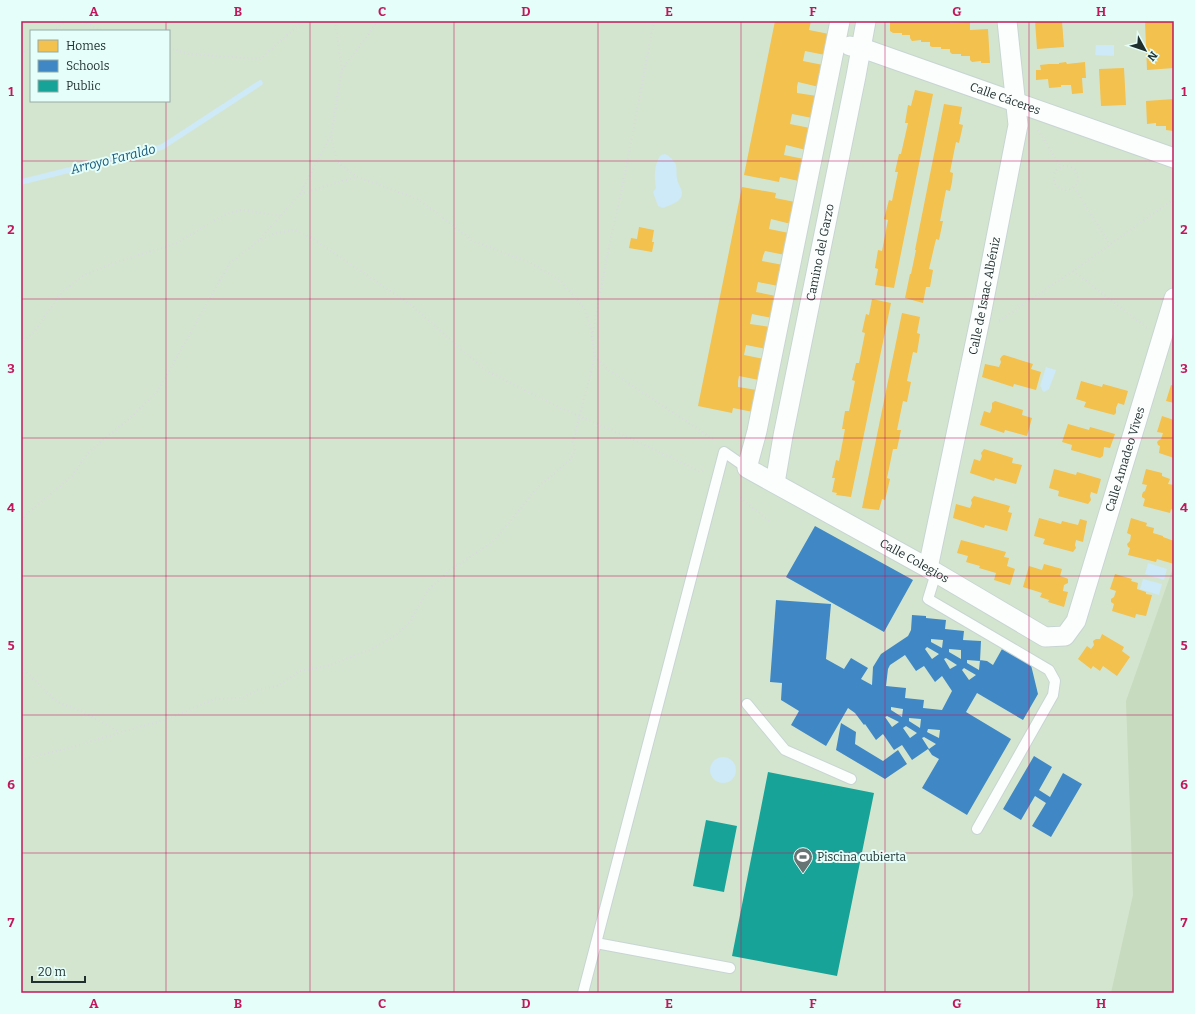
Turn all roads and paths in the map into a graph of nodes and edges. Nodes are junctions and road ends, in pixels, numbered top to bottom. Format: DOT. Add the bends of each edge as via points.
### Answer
graph roads {
  1 [pos="66,21"];
  2 [pos="83,21"];
  3 [pos="302,21"];
  4 [pos="335,21"];
  5 [pos="378,21"];
  6 [pos="654,21"];
  7 [pos="840,21"];
  8 [pos="866,21"];
  9 [pos="1007,21"];
  10 [pos="54,30"];
  11 [pos="99,30"];
  12 [pos="835,42"];
  13 [pos="170,47"];
  14 [pos="862,48"];
  15 [pos="30,49"];
  16 [pos="21,55"];
  17 [pos="342,70"];
  18 [pos="1015,102"];
  19 [pos="1051,115"];
  20 [pos="331,136"];
  21 [pos="1174,158"];
  22 [pos="1061,167"];
  23 [pos="357,177"];
  24 [pos="1074,187"];
  25 [pos="300,194"];
  26 [pos="1174,199"];
  27 [pos="282,216"];
  28 [pos="258,240"];
  29 [pos="1110,245"];
  30 [pos="1073,271"];
  31 [pos="1174,298"];
  32 [pos="981,315"];
  33 [pos="592,334"];
  34 [pos="1162,338"];
  35 [pos="21,344"];
  36 [pos="595,356"];
  37 [pos="579,416"];
  38 [pos="724,452"];
  39 [pos="747,468"];
  40 [pos="775,483"];
  41 [pos="740,498"];
  42 [pos="21,521"];
  43 [pos="771,522"];
  44 [pos="932,571"];
  45 [pos="1076,621"];
  46 [pos="21,667"];
  47 [pos="747,704"];
  48 [pos="120,732"];
  49 [pos="21,760"];
  50 [pos="851,779"];
  51 [pos="977,829"];
  52 [pos="596,943"];
  53 [pos="730,968"];
  54 [pos="583,993"];
  1 -- 10 [label="path"];
  2 -- 11 [label="path"];
  3 -- 13 [label="path" via="260,59 188,54"];
  4 -- 17 [label="path"];
  5 -- 17 [label="path"];
  6 -- 33 [label="path"];
  7 -- 12 [label="street"];
  8 -- 14 [label="street, Camino del Garzo"];
  9 -- 18 [label="street, Calle de Isaac Albéniz"];
  12 -- 14 [label="street, Calle Cáceres"];
  12 -- 39 [label="street" via="757,431"];
  14 -- 18 [label="street, Calle Cáceres"];
  14 -- 40 [label="street, Camino del Garzo"];
  15 -- 16 [label="path"];
  17 -- 20 [label="path"];
  18 -- 19 [label="street, Calle Cáceres"];
  18 -- 32 [label="street, Calle de Isaac Albéniz" via="1018,125"];
  19 -- 21 [label="street, Calle Cáceres"];
  19 -- 22 [label="path" via="1035,126"];
  20 -- 23 [label="path" via="337,162"];
  20 -- 25 [label="path"];
  22 -- 24 [label="path" via="1068,166 1075,170 1078,177"];
  22 -- 24 [label="path" via="1055,172 1056,184 1066,190"];
  23 -- 25 [label="path"];
  23 -- 33 [label="path" via="418,199 473,241 531,263 561,281 585,310"];
  24 -- 29 [label="path"];
  25 -- 27 [label="path"];
  26 -- 29 [label="path"];
  27 -- 28 [label="path"];
  27 -- 35 [label="path" via="240,210 222,216 177,243 84,275 61,293 34,332"];
  28 -- 37 [label="path" via="294,230 312,238 412,305 485,370"];
  28 -- 42 [label="path" via="229,264 158,391 87,454 72,476"];
  29 -- 30 [label="path"];
  30 -- 32 [label="path" via="993,325"];
  30 -- 34 [label="path"];
  31 -- 34 [label="street, Calle Amadeo Vives"];
  32 -- 44 [label="street, Calle de Isaac Albéniz"];
  33 -- 36 [label="path"];
  34 -- 45 [label="street, Calle Amadeo Vives"];
  36 -- 37 [label="path"];
  36 -- 38 [label="path" via="607,369 710,437"];
  37 -- 38 [label="path" via="701,472"];
  37 -- 48 [label="path" via="573,442 575,451 570,460 539,486 494,541 449,571 428,590 410,622 397,634 374,648 331,665 300,671 278,686 257,690 243,698 215,699 165,720"];
  38 -- 39 [label="lane"];
  38 -- 52 [label="lane"];
  39 -- 40 [label="street, Calle Colegios"];
  40 -- 44 [label="street, Calle Colegios"];
  41 -- 43 [label="path"];
  44 -- 45 [label="street, Calle Colegios" via="1045,637 1065,636"];
  44 -- 51 [label="lane" via="928,599 1049,670 1055,681 1054,695"];
  46 -- 48 [label="path" via="57,702 81,711"];
  47 -- 50 [label="lane" via="785,750"];
  48 -- 49 [label="path"];
  52 -- 53 [label="lane"];
  52 -- 54 [label="lane"];
}
